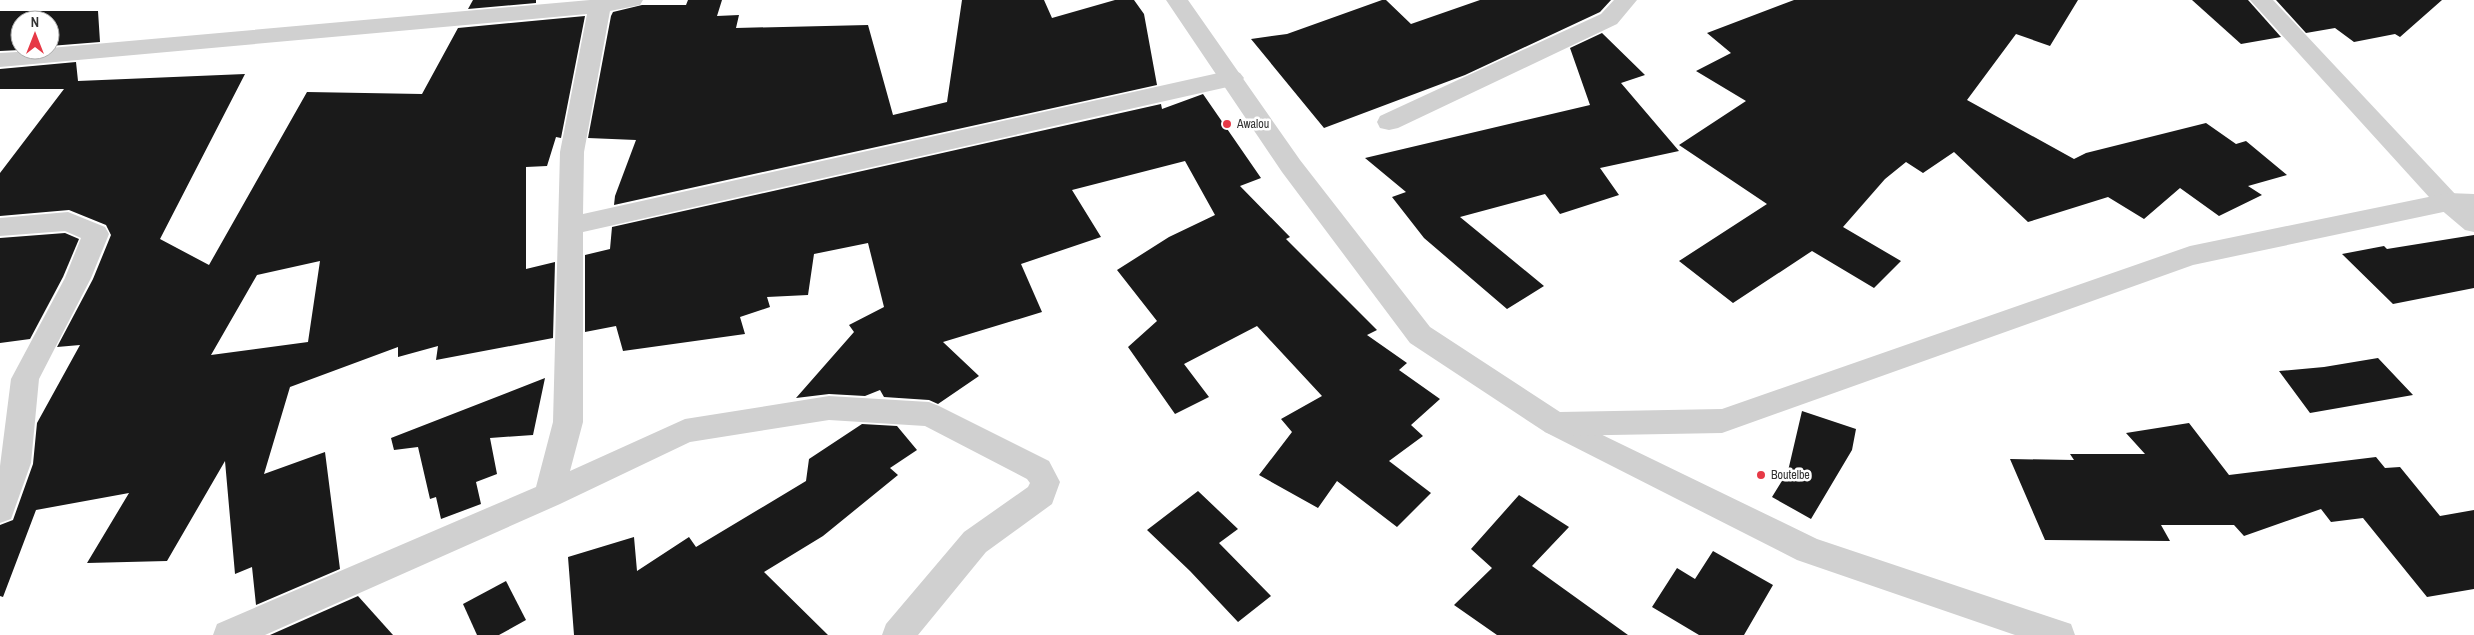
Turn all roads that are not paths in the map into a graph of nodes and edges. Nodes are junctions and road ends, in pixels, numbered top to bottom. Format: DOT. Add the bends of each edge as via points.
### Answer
graph roads {
  1 [pos="632,0"];
  2 [pos="1177,0"];
  3 [pos="1626,0"];
  4 [pos="2261,0"];
  5 [pos="600,3"];
  6 [pos="0,60"];
  7 [pos="1232,78"];
  8 [pos="1389,122"];
  9 [pos="2461,202"];
  10 [pos="2474,223"];
  11 [pos="570,226"];
  12 [pos="0,227"];
  13 [pos="1555,424"];
  14 [pos="548,495"];
  15 [pos="0,510"];
  16 [pos="229,635"];
  17 [pos="898,635"];
  18 [pos="2059,635"];
  1 -- 5 [label="street"];
  2 -- 7 [label="street"];
  3 -- 8 [label="street" via="1609,20"];
  4 -- 9 [label="street"];
  5 -- 6 [label="street"];
  5 -- 11 [label="street" via="572,152"];
  7 -- 11 [label="street"];
  7 -- 13 [label="street" via="1291,166 1420,335"];
  9 -- 10 [label="street"];
  9 -- 13 [label="street" via="2190,256 1722,421"];
  11 -- 14 [label="street" via="568,422"];
  12 -- 15 [label="street" via="68,221 96,234 78,278 25,379 16,463"];
  13 -- 18 [label="street" via="1808,550"];
  14 -- 16 [label="street"];
  14 -- 17 [label="street" via="686,431 830,408 929,414 1038,470 1045,482 1041,495 975,542"];
}
